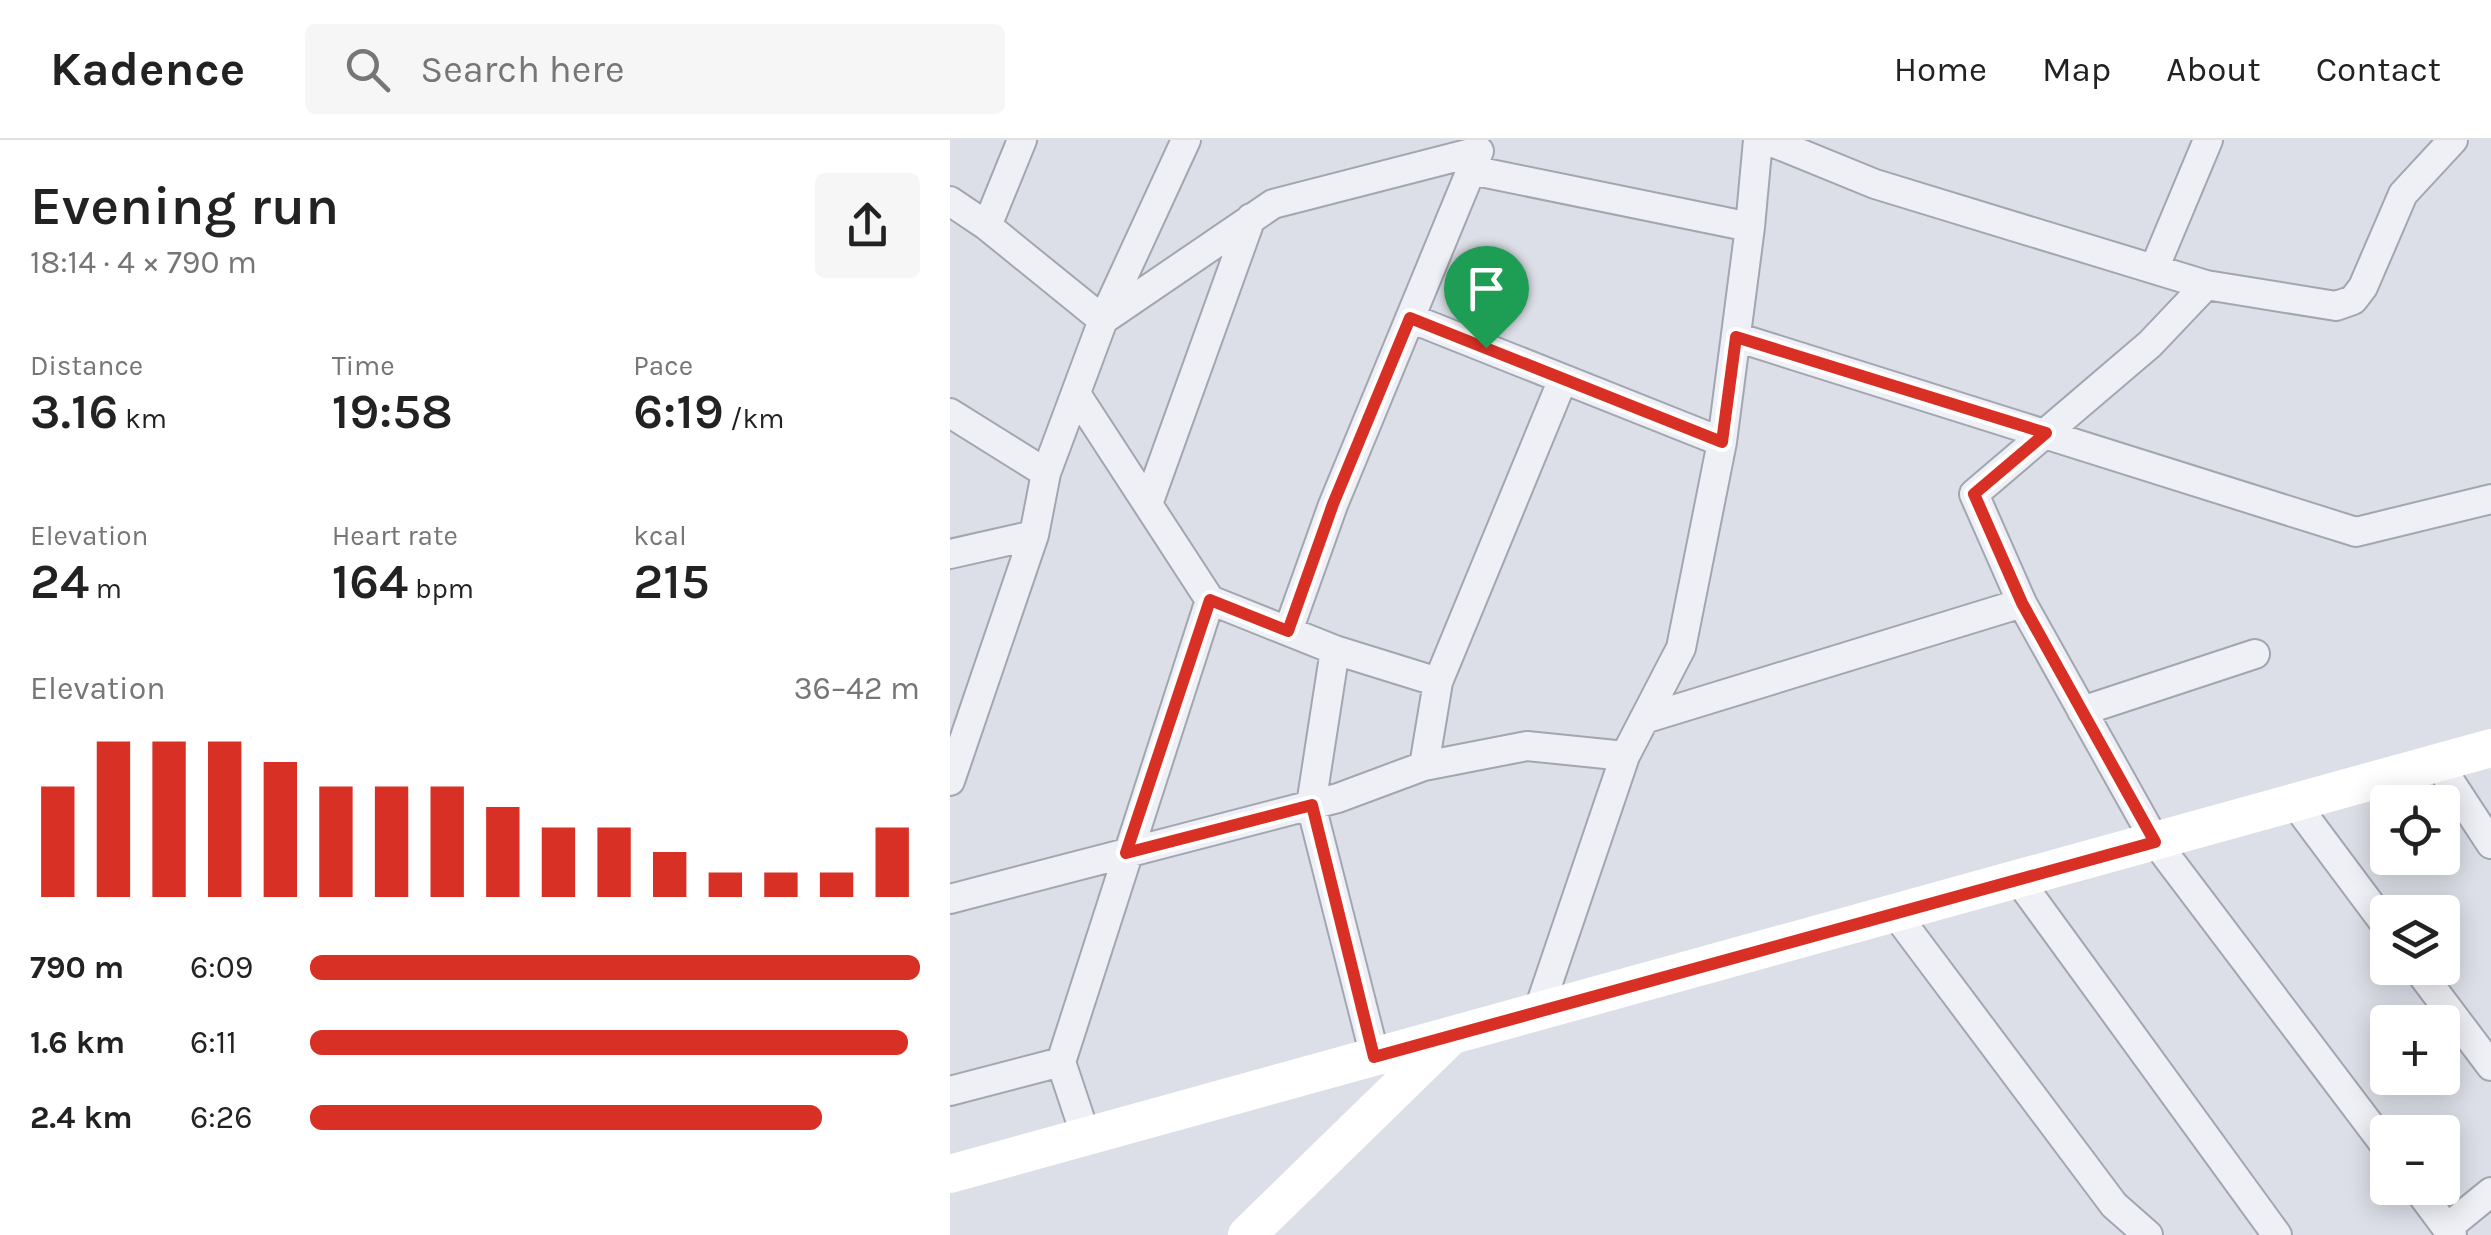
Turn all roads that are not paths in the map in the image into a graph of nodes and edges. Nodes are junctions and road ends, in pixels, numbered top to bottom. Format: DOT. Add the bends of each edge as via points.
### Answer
graph roads {
  1 [pos="1022,140"];
  2 [pos="1186,140"];
  3 [pos="1758,140"];
  4 [pos="1767,140"];
  5 [pos="2208,140"];
  6 [pos="2453,140"];
  7 [pos="1477,154"];
  8 [pos="950,201"];
  9 [pos="1251,218"];
  10 [pos="987,226"];
  11 [pos="1750,227"];
  12 [pos="2154,269"];
  13 [pos="2206,285"];
  14 [pos="1410,318"];
  15 [pos="1103,320"];
  16 [pos="1736,337"];
  17 [pos="1563,379"];
  18 [pos="1076,394"];
  19 [pos="950,413"];
  20 [pos="2046,433"];
  21 [pos="1722,442"];
  22 [pos="1046,473"];
  23 [pos="2491,499"];
  24 [pos="1148,504"];
  25 [pos="1034,535"];
  26 [pos="950,554"];
  27 [pos="1210,600"];
  28 [pos="2022,603"];
  29 [pos="1288,631"];
  30 [pos="1336,650"];
  31 [pos="2255,654"];
  32 [pos="1438,682"];
  33 [pos="2082,711"];
  34 [pos="1644,720"];
  35 [pos="958,736"];
  36 [pos="2491,748"];
  37 [pos="1625,756"];
  38 [pos="2438,763"];
  39 [pos="1424,766"];
  40 [pos="950,781"];
  41 [pos="2294,802"];
  42 [pos="1312,805"];
  43 [pos="2155,842"];
  44 [pos="2491,844"];
  45 [pos="1126,853"];
  46 [pos="2018,879"];
  47 [pos="950,899"];
  48 [pos="2370,904"];
  49 [pos="1896,913"];
  50 [pos="2430,985"];
  51 [pos="1538,1012"];
  52 [pos="1450,1036"];
  53 [pos="1374,1057"];
  54 [pos="1061,1062"];
  55 [pos="2491,1066"];
  56 [pos="950,1091"];
  57 [pos="2370,1125"];
  58 [pos="1086,1137"];
  59 [pos="950,1174"];
  60 [pos="2491,1192"];
  61 [pos="2429,1205"];
  62 [pos="2450,1231"];
  63 [pos="1247,1235"];
  64 [pos="2148,1235"];
  65 [pos="2277,1235"];
  1 -- 10 [label="street"];
  2 -- 15 [label="street"];
  3 -- 11 [label="street"];
  4 -- 12 [label="street" via="1875,184"];
  5 -- 12 [label="street"];
  6 -- 13 [label="street" via="2403,194 2353,300 2336,306"];
  7 -- 9 [label="street" via="1273,204"];
  7 -- 11 [label="street"];
  7 -- 14 [label="street"];
  8 -- 10 [label="street"];
  9 -- 15 [label="street"];
  9 -- 24 [label="street"];
  10 -- 15 [label="street"];
  11 -- 16 [label="street"];
  12 -- 13 [label="street"];
  13 -- 20 [label="street" via="2150,344"];
  14 -- 17 [label="street"];
  14 -- 29 [label="street"];
  15 -- 18 [label="street"];
  16 -- 20 [label="street"];
  16 -- 21 [label="street"];
  17 -- 21 [label="street"];
  17 -- 32 [label="street"];
  18 -- 22 [label="street"];
  18 -- 24 [label="street"];
  19 -- 22 [label="street"];
  20 -- 23 [label="street" via="2356,532"];
  20 -- 28 [label="street" via="1974,494"];
  21 -- 34 [label="street" via="1682,648"];
  22 -- 25 [label="street"];
  24 -- 27 [label="street"];
  25 -- 26 [label="street"];
  25 -- 35 [label="street"];
  27 -- 29 [label="street"];
  27 -- 45 [label="street"];
  28 -- 33 [label="street"];
  28 -- 34 [label="street"];
  29 -- 30 [label="street"];
  30 -- 32 [label="street"];
  30 -- 42 [label="street"];
  31 -- 33 [label="street"];
  32 -- 39 [label="street"];
  33 -- 43 [label="street"];
  34 -- 37 [label="street"];
  35 -- 40 [label="street"];
  36 -- 38 [label="main road"];
  37 -- 39 [label="street" via="1528,746"];
  37 -- 51 [label="street"];
  38 -- 41 [label="main road"];
  38 -- 44 [label="street"];
  39 -- 42 [label="street"];
  41 -- 43 [label="main road"];
  41 -- 48 [label="street"];
  42 -- 45 [label="street"];
  42 -- 53 [label="street"];
  43 -- 46 [label="main road"];
  43 -- 57 [label="street"];
  45 -- 47 [label="street"];
  45 -- 54 [label="street"];
  46 -- 49 [label="main road"];
  46 -- 65 [label="street"];
  49 -- 51 [label="main road"];
  49 -- 64 [label="street" via="2114,1205"];
  50 -- 55 [label="street"];
  51 -- 52 [label="main road"];
  52 -- 53 [label="main road"];
  52 -- 63 [label="main road"];
  53 -- 58 [label="main road"];
  54 -- 56 [label="street"];
  54 -- 58 [label="street"];
  58 -- 59 [label="main road"];
  60 -- 62 [label="street"];
  61 -- 62 [label="street"];
}
